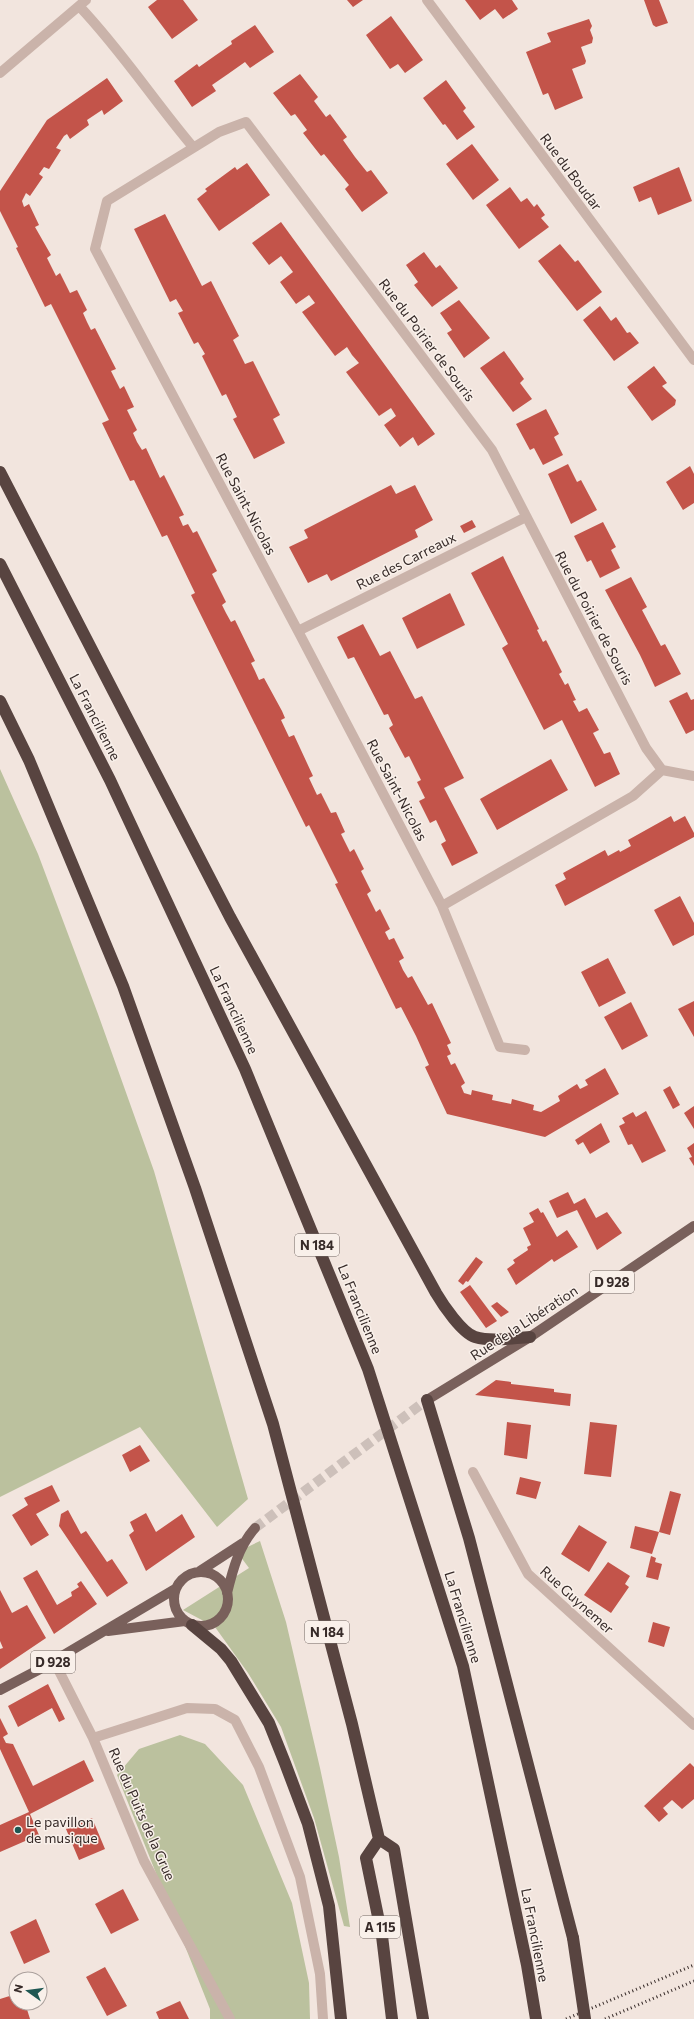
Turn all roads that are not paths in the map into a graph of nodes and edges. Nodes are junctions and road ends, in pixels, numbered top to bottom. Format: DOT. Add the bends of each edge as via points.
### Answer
graph roads {
  1 [pos="426,0"];
  2 [pos="82,3"];
  3 [pos="0,73"];
  4 [pos="193,147"];
  5 [pos="694,360"];
  6 [pos="0,472"];
  7 [pos="526,517"];
  8 [pos="0,564"];
  9 [pos="298,631"];
  10 [pos="0,701"];
  11 [pos="662,770"];
  12 [pos="694,776"];
  13 [pos="442,906"];
  14 [pos="525,1050"];
  15 [pos="694,1226"];
  16 [pos="530,1337"];
  17 [pos="426,1400"];
  18 [pos="473,1472"];
  19 [pos="255,1528"];
  20 [pos="243,1543"];
  21 [pos="200,1571"];
  22 [pos="175,1589"];
  23 [pos="227,1593"];
  24 [pos="188,1623"];
  25 [pos="104,1632"];
  26 [pos="54,1661"];
  27 [pos="0,1690"];
  28 [pos="694,1725"];
  29 [pos="93,1738"];
  30 [pos="380,1839"];
  31 [pos="423,2018"];
  32 [pos="230,2019"];
  33 [pos="323,2019"];
  34 [pos="341,2019"];
  35 [pos="392,2019"];
  36 [pos="536,2019"];
  37 [pos="585,2019"];
  1 -- 5 [label="street, Rue du Boudar"];
  2 -- 3 [label="street"];
  2 -- 4 [label="street"];
  4 -- 7 [label="street, Rue du Poirier de Souris" via="218,132 246,122 492,450"];
  4 -- 9 [label="street, Rue Saint-Nicolas" via="107,201 95,249"];
  6 -- 16 [label="highway" via="230,917 436,1293 449,1314 473,1336 494,1339"];
  7 -- 9 [label="street, Rue des Carreaux"];
  7 -- 11 [label="street, Rue du Poirier de Souris" via="646,748"];
  8 -- 36 [label="highway, La Francilienne / N 184" via="110,780 245,1070 368,1369 463,1666 527,1965"];
  9 -- 13 [label="street, Rue Saint-Nicolas"];
  10 -- 30 [label="highway, N 184" via="29,760 123,986 195,1188 273,1424"];
  11 -- 12 [label="street"];
  11 -- 13 [label="street" via="633,796"];
  13 -- 14 [label="street, Rue Saint-Nicolas" via="500,1047"];
  15 -- 16 [label="main road, Rue de la Libération / D 928"];
  16 -- 17 [label="main road, Rue de la Libération / D 928"];
  17 -- 37 [label="highway, bridge" via="469,1538 573,1938"];
  18 -- 28 [label="street, Rue Guynemer" via="528,1574"];
  19 -- 20 [label="main road"];
  20 -- 21 [label="main road"];
  20 -- 23 [label="main road"];
  21 -- 22 [label="main road" via="185,1576"];
  21 -- 23 [label="main road" via="208,1572 221,1580"];
  22 -- 24 [label="main road" via="173,1597 176,1610"];
  22 -- 25 [label="main road, D 928"];
  23 -- 24 [label="main road" via="226,1609 216,1622 208,1625"];
  24 -- 25 [label="main road, D 928"];
  24 -- 34 [label="highway" via="231,1660 269,1723 288,1770 308,1824 329,1906"];
  25 -- 26 [label="main road, D 928"];
  26 -- 27 [label="main road, D 928"];
  26 -- 29 [label="street, Rue du Puits de la Grue"];
  29 -- 32 [label="street, Rue du Puits de la Grue" via="144,1861"];
  29 -- 33 [label="street" via="187,1708 215,1709 235,1720 259,1767 300,1877 320,1974"];
  30 -- 31 [label="highway" via="394,1849"];
  30 -- 35 [label="highway, A 115" via="366,1858 382,1936"];
}
